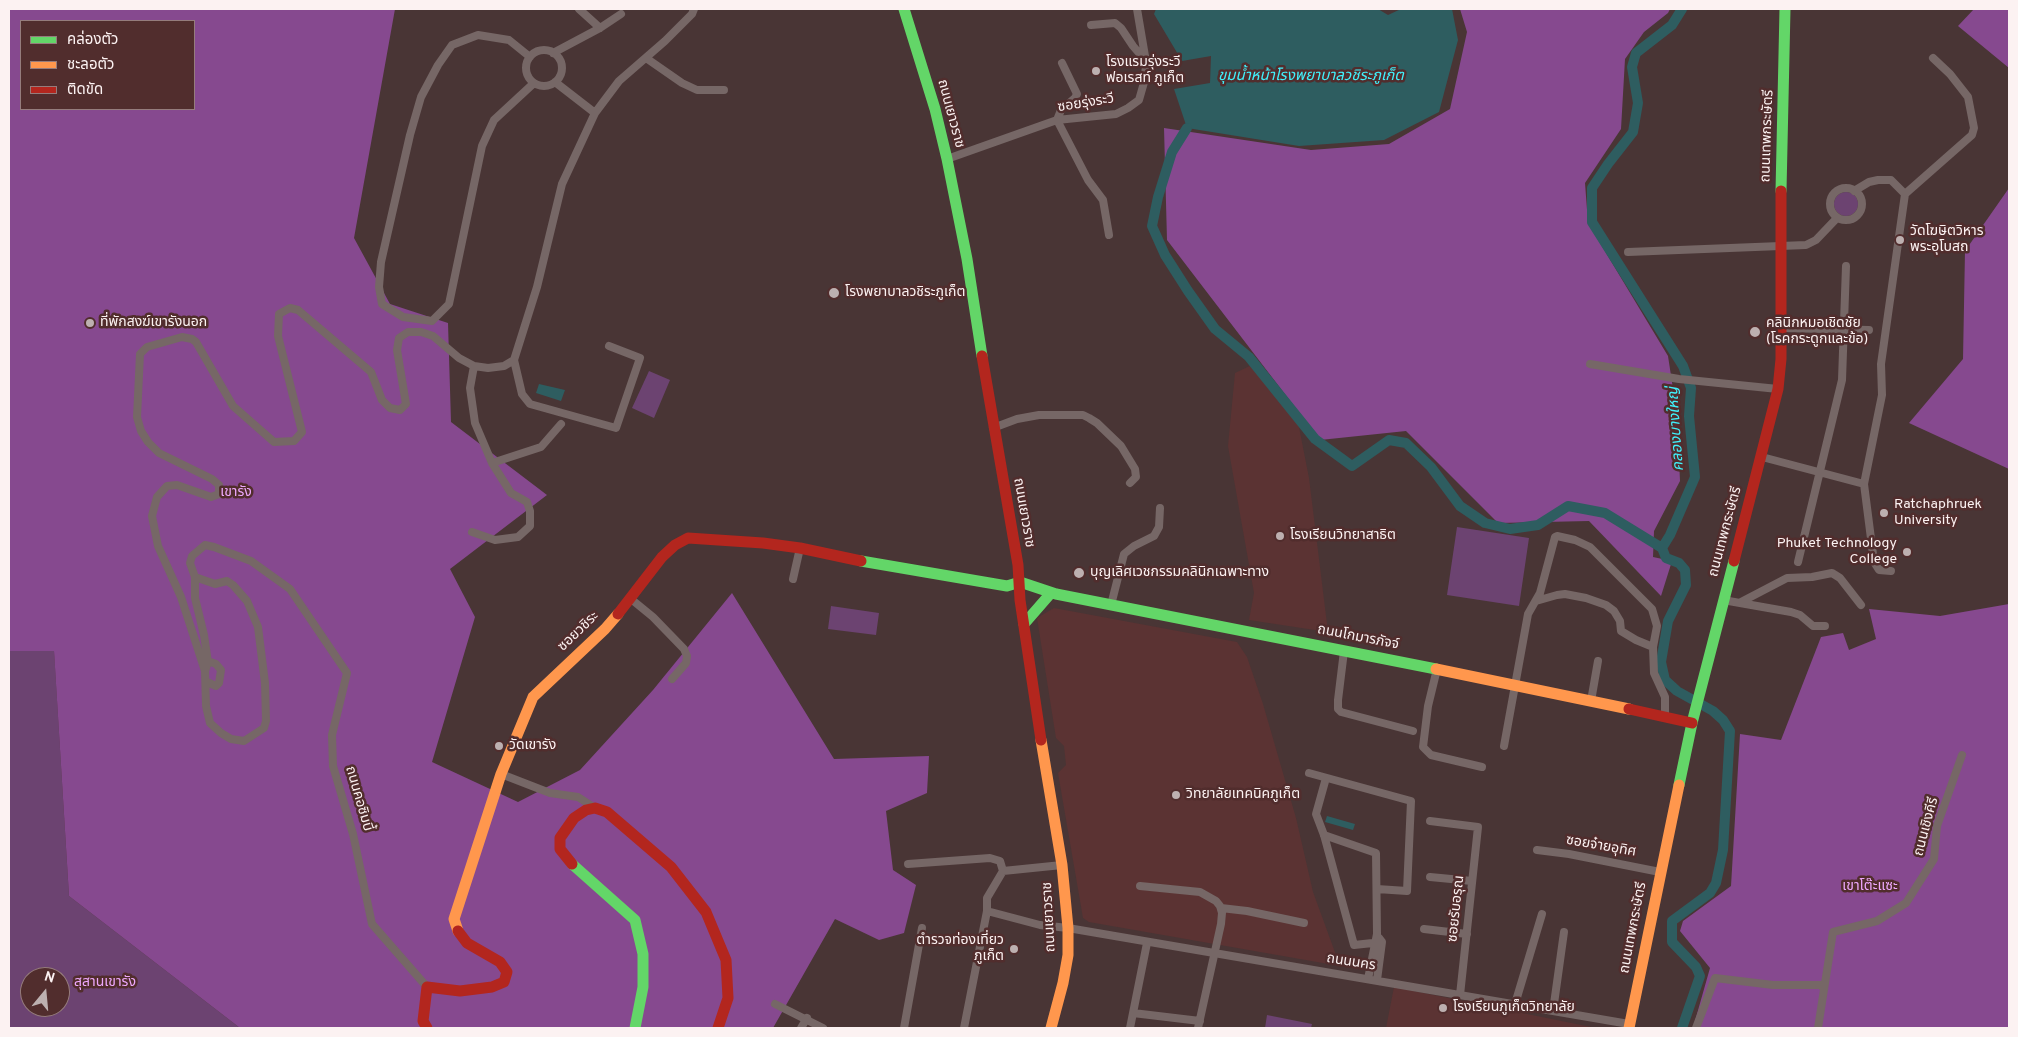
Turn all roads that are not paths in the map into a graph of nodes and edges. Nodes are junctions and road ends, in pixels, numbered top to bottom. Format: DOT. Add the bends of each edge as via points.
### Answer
graph roads {
  1 [pos="579,9"];
  2 [pos="694,9"];
  3 [pos="904,9"];
  4 [pos="1137,9"];
  5 [pos="1785,9"];
  6 [pos="1789,9"];
  7 [pos="620,14"];
  8 [pos="1091,24"];
  9 [pos="600,28"];
  10 [pos="1785,36"];
  11 [pos="553,53"];
  12 [pos="530,57"];
  13 [pos="646,58"];
  14 [pos="1933,58"];
  15 [pos="1146,62"];
  16 [pos="1062,63"];
  17 [pos="555,82"];
  18 [pos="534,83"];
  19 [pos="724,90"];
  20 [pos="595,113"];
  21 [pos="1056,120"];
  22 [pos="947,159"];
  23 [pos="1854,191"];
  24 [pos="1905,194"];
  25 [pos="1837,218"];
  26 [pos="1109,236"];
  27 [pos="1780,246"];
  28 [pos="1628,252"];
  29 [pos="1846,266"];
  30 [pos="1781,328"];
  31 [pos="1844,330"];
  32 [pos="1869,330"];
  33 [pos="609,346"];
  34 [pos="514,360"];
  35 [pos="1590,364"];
  36 [pos="474,366"];
  37 [pos="1778,389"];
  38 [pos="561,424"];
  39 [pos="993,428"];
  40 [pos="1762,457"];
  41 [pos="492,463"];
  42 [pos="1821,471"];
  43 [pos="1130,482"];
  44 [pos="1864,484"];
  45 [pos="1160,508"];
  46 [pos="472,532"];
  47 [pos="800,548"];
  48 [pos="1798,562"];
  49 [pos="1891,571"];
  50 [pos="195,577"];
  51 [pos="793,579"];
  52 [pos="1020,582"];
  53 [pos="207,583"];
  54 [pos="195,588"];
  55 [pos="1051,592"];
  56 [pos="632,599"];
  57 [pos="1536,600"];
  58 [pos="1723,600"];
  59 [pos="1741,602"];
  60 [pos="1111,605"];
  61 [pos="1861,605"];
  62 [pos="1024,624"];
  63 [pos="1825,626"];
  64 [pos="1653,647"];
  65 [pos="1344,651"];
  66 [pos="205,660"];
  67 [pos="1598,661"];
  68 [pos="1437,669"];
  69 [pos="672,679"];
  70 [pos="207,682"];
  71 [pos="1515,684"];
  72 [pos="1590,701"];
  73 [pos="1665,716"];
  74 [pos="1692,723"];
  75 [pos="1413,731"];
  76 [pos="1504,746"];
  77 [pos="1962,755"];
  78 [pos="1482,767"];
  79 [pos="1309,772"];
  80 [pos="502,774"];
  81 [pos="1326,778"];
  82 [pos="595,808"];
  83 [pos="1430,821"];
  84 [pos="1324,835"];
  85 [pos="1537,850"];
  86 [pos="908,864"];
  87 [pos="1062,865"];
  88 [pos="1003,871"];
  89 [pos="1660,872"];
  90 [pos="1430,877"];
  91 [pos="1472,881"];
  92 [pos="1140,886"];
  93 [pos="1377,889"];
  94 [pos="1221,908"];
  95 [pos="987,912"];
  96 [pos="1542,914"];
  97 [pos="1304,923"];
  98 [pos="922,928"];
  99 [pos="1068,928"];
  100 [pos="1424,929"];
  101 [pos="1564,932"];
  102 [pos="1466,934"];
  103 [pos="1147,942"];
  104 [pos="1378,943"];
  105 [pos="1213,953"];
  106 [pos="1368,979"];
  107 [pos="1377,980"];
  108 [pos="426,987"];
  109 [pos="1824,989"];
  110 [pos="1460,995"];
  111 [pos="775,1004"];
  112 [pos="1514,1004"];
  113 [pos="1553,1011"];
  114 [pos="1133,1013"];
  115 [pos="807,1018"];
  116 [pos="1199,1025"];
  117 [pos="1629,1026"];
  118 [pos="427,1028"];
  119 [pos="635,1028"];
  120 [pos="718,1028"];
  121 [pos="801,1028"];
  122 [pos="823,1028"];
  123 [pos="904,1028"];
  124 [pos="964,1028"];
  125 [pos="1051,1028"];
  126 [pos="1130,1028"];
  127 [pos="1696,1028"];
  128 [pos="1818,1028"];
  1 -- 9 [label="street"];
  2 -- 13 [label="street"];
  3 -- 22 [label="street, ถนนเยาวราช"];
  4 -- 15 [label="street, ซอยรุ่งระวี"];
  5 -- 10 [label="street, ถนนเทพกระษัตรี"];
  6 -- 10 [label="street, ถนนเทพกระษัตรี"];
  7 -- 9 [label="street"];
  8 -- 15 [label="street" via="1115,23"];
  9 -- 11 [label="street"];
  10 -- 27 [label="street, ถนนเทพกระษัตรี"];
  11 -- 12 [label="street" via="538,51"];
  11 -- 17 [label="street" via="562,67"];
  12 -- 18 [label="street" via="526,73"];
  12 -- 18 [label="street" via="508,40 478,35 452,45 438,65 421,97 404,162 381,262 379,287 382,304 403,317 432,321 449,304 482,146 494,120"];
  13 -- 19 [label="street" via="697,90"];
  13 -- 20 [label="street" via="619,81"];
  14 -- 24 [label="street" via="1968,97 1974,128 1972,135"];
  15 -- 21 [label="street, ซอยรุ่งระวี" via="1139,100 1128,108 1116,114"];
  16 -- 21 [label="street" via="1077,94"];
  17 -- 18 [label="street" via="543,86"];
  17 -- 20 [label="street"];
  20 -- 34 [label="street" via="562,184 537,287"];
  21 -- 22 [label="street, ซอยรุ่งระวี"];
  21 -- 26 [label="street" via="1088,180 1103,200"];
  22 -- 39 [label="street, ถนนเยาวราช" via="968,265"];
  23 -- 24 [label="street" via="1869,182 1890,180"];
  23 -- 25 [label="street" via="1841,189 1832,196 1831,212"];
  23 -- 25 [label="street" via="1860,196 1861,210 1850,220"];
  24 -- 44 [label="street" via="1881,364 1882,394"];
  25 -- 27 [label="street" via="1816,240 1806,245"];
  27 -- 28 [label="street"];
  27 -- 30 [label="street, ถนนเทพกระษัตรี"];
  29 -- 31 [label="street"];
  30 -- 31 [label="street"];
  30 -- 37 [label="street, ถนนเทพกระษัตรี"];
  31 -- 32 [label="street"];
  31 -- 42 [label="street" via="1841,387"];
  33 -- 34 [label="street" via="640,358 616,428 530,404 522,394"];
  34 -- 36 [label="street" via="504,366"];
  35 -- 37 [label="street"];
  36 -- 41 [label="street" via="470,388 475,423"];
  36 -- 66 [label="street" via="433,336 408,332 399,338 397,350 406,404 400,410 390,408 382,400 371,372 298,310 290,308 278,314 278,336 302,432 294,441 274,442 233,406 192,339 182,337 147,347 140,354 137,417 148,442 160,453 220,485 219,494 211,497 177,485 167,486 157,497 152,516 158,546"];
  37 -- 40 [label="street, ถนนเทพกระษัตรี"];
  38 -- 41 [label="street" via="541,447"];
  39 -- 43 [label="street" via="1039,415 1083,415 1097,423 1121,446 1135,469 1136,477"];
  39 -- 52 [label="street, ถนนเยาวราช"];
  40 -- 42 [label="street"];
  40 -- 58 [label="street, ถนนเทพกระษัตรี"];
  41 -- 46 [label="street" via="512,493 527,502 530,526 518,537 496,540"];
  42 -- 44 [label="street"];
  42 -- 48 [label="street"];
  44 -- 49 [label="street" via="1874,562 1879,570"];
  45 -- 60 [label="street" via="1157,532 1124,554"];
  47 -- 51 [label="street"];
  47 -- 52 [label="street, ซอยวชิระ" via="1007,586"];
  47 -- 56 [label="street, ซอยวชิระ" via="688,538 662,557"];
  50 -- 53 [label="street"];
  50 -- 54 [label="street"];
  50 -- 108 [label="street, ถนนคอซิมบี้" via="190,563 192,556 205,545 251,560 290,589 347,673 332,735 333,766 353,834 372,924"];
  52 -- 55 [label="street, ถนนโกมารภัจจ์"];
  52 -- 62 [label="street, ถนนเยาวราช"];
  53 -- 54 [label="street" via="198,583"];
  53 -- 70 [label="street" via="227,581 234,585 244,596 258,627 265,683 264,728 244,741 231,739 221,732 210,723 206,706"];
  54 -- 66 [label="street"];
  55 -- 60 [label="street, ถนนโกมารภัจจ์"];
  55 -- 62 [label="street"];
  56 -- 69 [label="street" via="654,617 684,650 686,662"];
  56 -- 80 [label="street, ซอยวชิระ" via="533,697 515,734"];
  57 -- 64 [label="street" via="1565,594 1606,606 1614,611 1621,630"];
  57 -- 64 [label="street" via="1555,537 1575,540 1599,554 1652,609 1657,626"];
  57 -- 71 [label="street" via="1528,614"];
  58 -- 59 [label="street"];
  58 -- 74 [label="street, ถนนเทพกระษัตรี"];
  59 -- 61 [label="street" via="1787,578 1832,573 1840,578"];
  59 -- 63 [label="street" via="1791,612 1813,626"];
  60 -- 65 [label="street, ถนนโกมารภัจจ์"];
  62 -- 87 [label="street, ถนนเยาวราช"];
  64 -- 73 [label="street" via="1654,673 1665,697"];
  65 -- 68 [label="street, ถนนโกมารภัจจ์"];
  65 -- 75 [label="street" via="1338,709"];
  66 -- 70 [label="street"];
  66 -- 70 [label="street" via="221,670 220,683 216,686"];
  67 -- 72 [label="street"];
  68 -- 71 [label="street, ถนนโกมารภัจจ์"];
  68 -- 78 [label="street" via="1423,747 1431,754"];
  71 -- 72 [label="street, ถนนโกมารภัจจ์"];
  71 -- 76 [label="street"];
  72 -- 73 [label="street, ถนนโกมารภัจจ์"];
  73 -- 74 [label="street, ถนนโกมารภัจจ์"];
  74 -- 89 [label="street, ถนนเทพกระษัตรี"];
  77 -- 109 [label="street, ถนนเชิงคีรี" via="1938,826 1934,858 1906,903 1877,920 1833,932"];
  79 -- 81 [label="street"];
  80 -- 82 [label="street" via="550,794 578,797"];
  80 -- 108 [label="street, ซอยวชิระ" via="454,919 457,930 467,943 500,962 507,972 504,982 460,991"];
  81 -- 84 [label="street" via="1316,814"];
  81 -- 93 [label="street" via="1411,801 1407,891"];
  82 -- 119 [label="street" via="574,818 560,838 560,849 567,860 635,920 643,954 643,987"];
  82 -- 120 [label="street" via="607,812 671,867 706,912 726,960 728,998"];
  83 -- 91 [label="street, ซอยรับอรุณ" via="1478,827"];
  84 -- 93 [label="street" via="1376,853"];
  84 -- 104 [label="street" via="1354,945"];
  85 -- 89 [label="street, ซอยจ๋ายอุทิศ"];
  86 -- 88 [label="street" via="990,858 1000,861"];
  87 -- 88 [label="street"];
  87 -- 99 [label="street, ถนนเยาวราช"];
  88 -- 95 [label="street" via="987,898"];
  89 -- 117 [label="street, ถนนเทพกระษัตรี"];
  90 -- 91 [label="street"];
  91 -- 102 [label="street, ซอยรับอรุณ"];
  92 -- 94 [label="street" via="1200,892 1216,901"];
  93 -- 104 [label="street"];
  94 -- 97 [label="street" via="1247,910"];
  94 -- 105 [label="street" via="1221,924"];
  95 -- 99 [label="street, ถนนนคร"];
  95 -- 124 [label="street"];
  96 -- 112 [label="street"];
  98 -- 123 [label="street"];
  99 -- 103 [label="street, ถนนนคร"];
  99 -- 125 [label="street, ถนนเยาวราช" via="1066,969"];
  100 -- 102 [label="street"];
  101 -- 113 [label="street"];
  102 -- 110 [label="street, ซอยรับอรุณ"];
  103 -- 105 [label="street, ถนนนคร"];
  103 -- 114 [label="street"];
  104 -- 106 [label="street"];
  104 -- 107 [label="street"];
  105 -- 106 [label="street, ถนนนคร"];
  105 -- 116 [label="street"];
  106 -- 107 [label="street, ถนนนคร"];
  107 -- 110 [label="street, ถนนนคร"];
  108 -- 118 [label="street" via="423,1021"];
  109 -- 127 [label="street" via="1821,985 1773,986 1715,978"];
  109 -- 128 [label="street, ถนนเชิงคีรี"];
  110 -- 112 [label="street, ถนนนคร"];
  111 -- 115 [label="street"];
  112 -- 113 [label="street, ถนนนคร"];
  113 -- 117 [label="street, ถนนนคร"];
  114 -- 116 [label="street"];
  114 -- 126 [label="street"];
  115 -- 121 [label="street"];
  115 -- 122 [label="street"];
}
